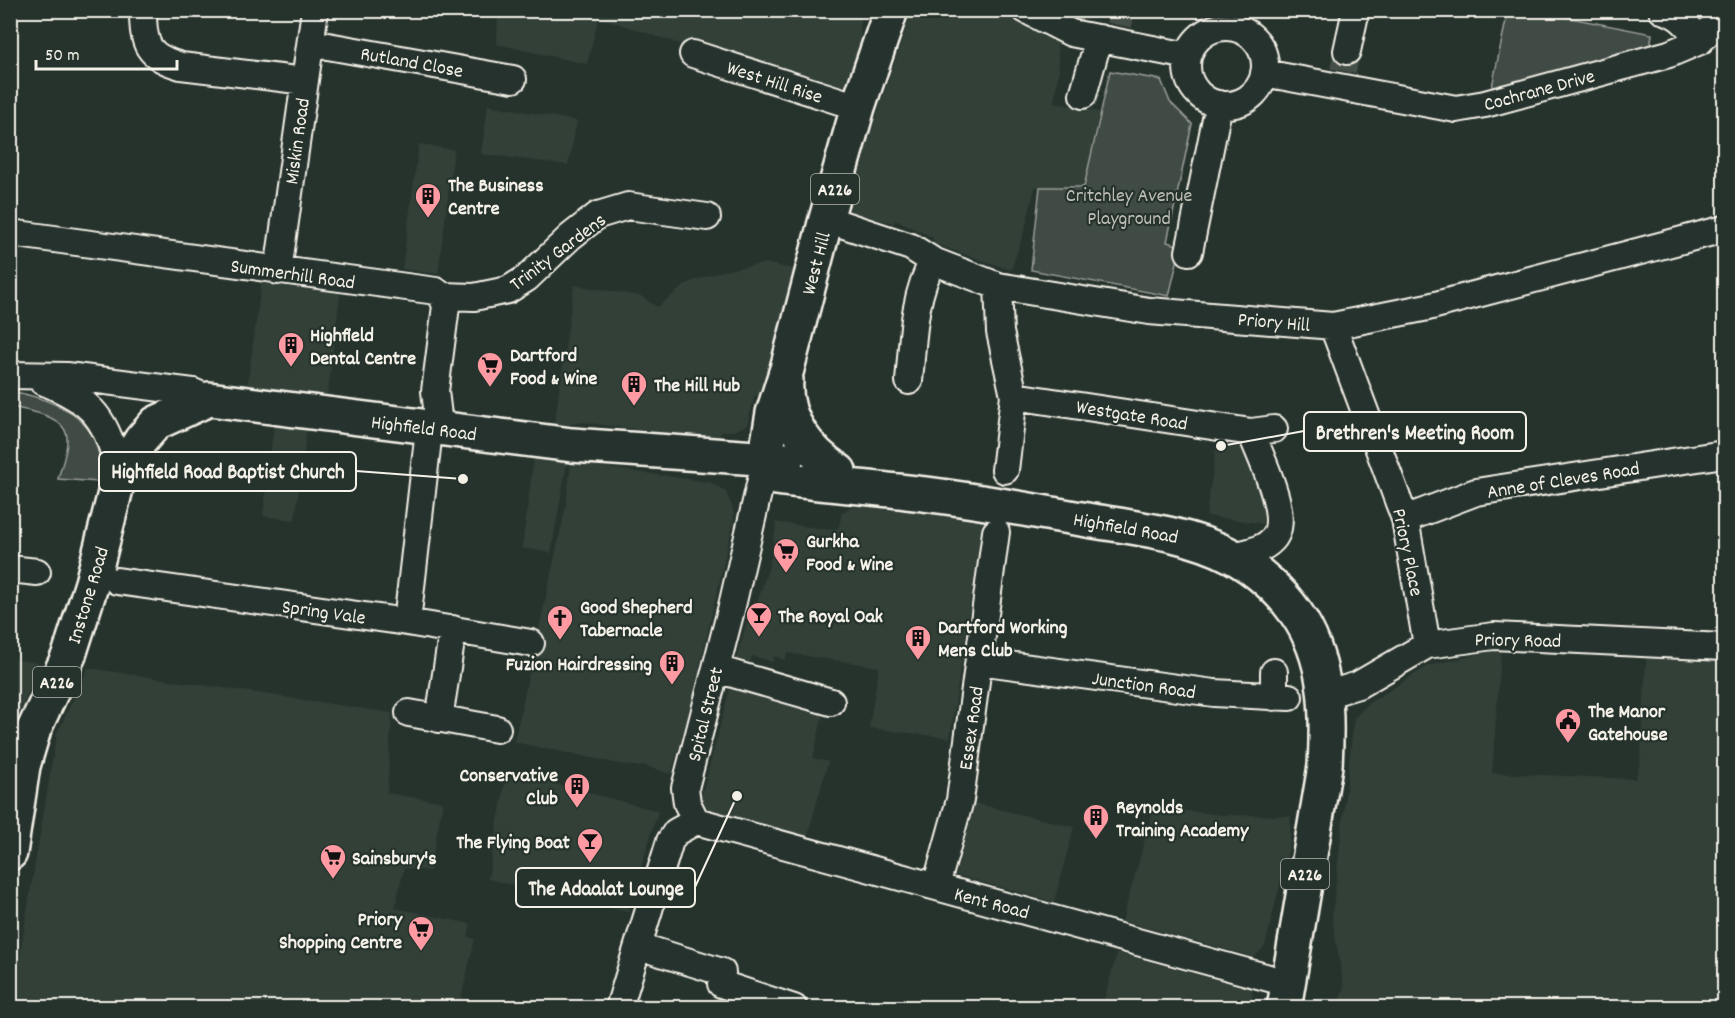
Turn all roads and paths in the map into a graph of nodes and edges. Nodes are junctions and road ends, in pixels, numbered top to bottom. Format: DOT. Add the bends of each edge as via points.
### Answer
graph roads {
  1 [pos="143,10"];
  2 [pos="315,10"];
  3 [pos="891,10"];
  4 [pos="1026,10"];
  5 [pos="1356,10"];
  6 [pos="1662,10"];
  7 [pos="1725,14"];
  8 [pos="1236,19"];
  9 [pos="1111,35"];
  10 [pos="1700,41"];
  11 [pos="311,43"];
  12 [pos="693,54"];
  13 [pos="1188,56"];
  14 [pos="1343,69"];
  15 [pos="1264,73"];
  16 [pos="513,79"];
  17 [pos="305,81"];
  18 [pos="1083,95"];
  19 [pos="1219,104"];
  20 [pos="858,107"];
  21 [pos="707,217"];
  22 [pos="826,219"];
  23 [pos="1725,229"];
  24 [pos="10,233"];
  25 [pos="1189,252"];
  26 [pos="933,261"];
  27 [pos="278,271"];
  28 [pos="998,286"];
  29 [pos="442,296"];
  30 [pos="1334,326"];
  31 [pos="787,369"];
  32 [pos="21,376"];
  33 [pos="909,381"];
  34 [pos="1014,396"];
  35 [pos="209,399"];
  36 [pos="773,413"];
  37 [pos="436,428"];
  38 [pos="1725,454"];
  39 [pos="725,455"];
  40 [pos="764,462"];
  41 [pos="1005,470"];
  42 [pos="839,471"];
  43 [pos="120,473"];
  44 [pos="907,492"];
  45 [pos="1405,519"];
  46 [pos="996,532"];
  47 [pos="1232,556"];
  48 [pos="10,569"];
  49 [pos="36,572"];
  50 [pos="117,580"];
  51 [pos="407,622"];
  52 [pos="453,629"];
  53 [pos="531,643"];
  54 [pos="1427,645"];
  55 [pos="1725,647"];
  56 [pos="979,661"];
  57 [pos="716,669"];
  58 [pos="1279,689"];
  59 [pos="1325,695"];
  60 [pos="831,702"];
  61 [pos="409,713"];
  62 [pos="439,719"];
  63 [pos="497,729"];
  64 [pos="696,821"];
  65 [pos="10,853"];
  66 [pos="936,886"];
  67 [pos="638,946"];
  68 [pos="1286,995"];
  69 [pos="619,1008"];
  70 [pos="795,1008"];
  1 -- 17 [label="street" via="143,35 149,50 161,60 181,66"];
  2 -- 11 [label="street, Miskin Road"];
  3 -- 20 [label="main road, West Hill / A226"];
  4 -- 9 [label="street" via="1071,33"];
  5 -- 14 [label="street"];
  6 -- 10 [label="street" via="1683,19"];
  7 -- 10 [label="street, Cochrane Drive"];
  8 -- 13 [label="street" via="1201,36"];
  8 -- 15 [label="street" via="1261,50"];
  9 -- 13 [label="street"];
  9 -- 18 [label="street"];
  10 -- 14 [label="street, Cochrane Drive" via="1670,54 1456,109"];
  11 -- 16 [label="street, Rutland Close"];
  11 -- 17 [label="street, Miskin Road"];
  12 -- 20 [label="street, West Hill Rise"];
  13 -- 19 [label="street" via="1187,69 1193,87 1207,100"];
  14 -- 15 [label="street, Cochrane Drive"];
  15 -- 19 [label="street" via="1256,89 1242,101"];
  17 -- 27 [label="street, Miskin Road"];
  19 -- 25 [label="street"];
  20 -- 22 [label="main road, West Hill / A226"];
  21 -- 29 [label="street, Trinity Gardens" via="628,206 598,215 508,290 474,297"];
  22 -- 26 [label="street, Priory Hill" via="911,247"];
  22 -- 31 [label="main road, West Hill / A226"];
  23 -- 30 [label="street, Priory Hill" via="1428,307"];
  24 -- 27 [label="street, Summerhill Road"];
  26 -- 28 [label="street, Priory Hill"];
  26 -- 33 [label="street" via="923,279 918,302"];
  27 -- 29 [label="street, Summerhill Road" via="435,291"];
  28 -- 30 [label="street, Priory Hill" via="1149,311"];
  28 -- 34 [label="street" via="1000,332"];
  29 -- 37 [label="street" via="446,306 435,391"];
  30 -- 45 [label="street, Priory Place"];
  31 -- 36 [label="main road, West Hill / A226"];
  31 -- 42 [label="main road, Highfield Road / A226" via="790,415 807,446"];
  32 -- 35 [label="street, Highfield Road" via="67,376 193,392"];
  32 -- 43 [label="street, Instone Road" via="74,394 98,416 108,430"];
  34 -- 41 [label="street"];
  34 -- 47 [label="street, Westgate Road" via="1262,430 1280,527 1271,542"];
  35 -- 37 [label="main road, Highfield Road / A226"];
  35 -- 43 [label="main road, Instone Road / A226" via="156,423"];
  36 -- 39 [label="main road, A226" via="752,444"];
  36 -- 40 [label="main road, A226"];
  37 -- 39 [label="main road, Highfield Road / A226" via="572,445"];
  37 -- 51 [label="street" via="428,439"];
  38 -- 45 [label="street, Anne of Cleves Road" via="1476,492"];
  39 -- 40 [label="main road, Highfield Road / A226"];
  40 -- 42 [label="main road, Highfield Road / A226" via="818,465"];
  40 -- 44 [label="main road, Highfield Road / A226" via="769,474 776,478"];
  40 -- 57 [label="street, Spital Street"];
  42 -- 44 [label="main road, Highfield Road"];
  43 -- 65 [label="main road, Instone Road / A226" via="69,655 31,738"];
  44 -- 47 [label="main road, Highfield Road / A226" via="1161,532"];
  45 -- 54 [label="street, Priory Place"];
  46 -- 56 [label="street, Essex Road"];
  47 -- 59 [label="main road, Highfield Road / A226" via="1250,567 1296,612 1320,663"];
  48 -- 49 [label="street"];
  50 -- 51 [label="street, Spring Vale"];
  51 -- 52 [label="street, Spring Vale"];
  52 -- 53 [label="street, Spring Vale"];
  52 -- 62 [label="street"];
  54 -- 55 [label="street, Priory Road" via="1494,636"];
  54 -- 59 [label="street, Priory Road" via="1358,685"];
  56 -- 58 [label="street, Junction Road" via="1214,693"];
  56 -- 66 [label="street, Essex Road" via="960,800"];
  57 -- 60 [label="street"];
  57 -- 64 [label="street, Spital Street" via="685,788"];
  59 -- 68 [label="main road, A226" via="1325,766"];
  61 -- 62 [label="street"];
  62 -- 63 [label="street"];
  64 -- 66 [label="street, Kent Road"];
  64 -- 67 [label="street" via="676,832 670,841"];
  66 -- 68 [label="street, Kent Road" via="1254,976"];
  67 -- 69 [label="street"];
  67 -- 70 [label="street" via="722,972 721,984"];
}
